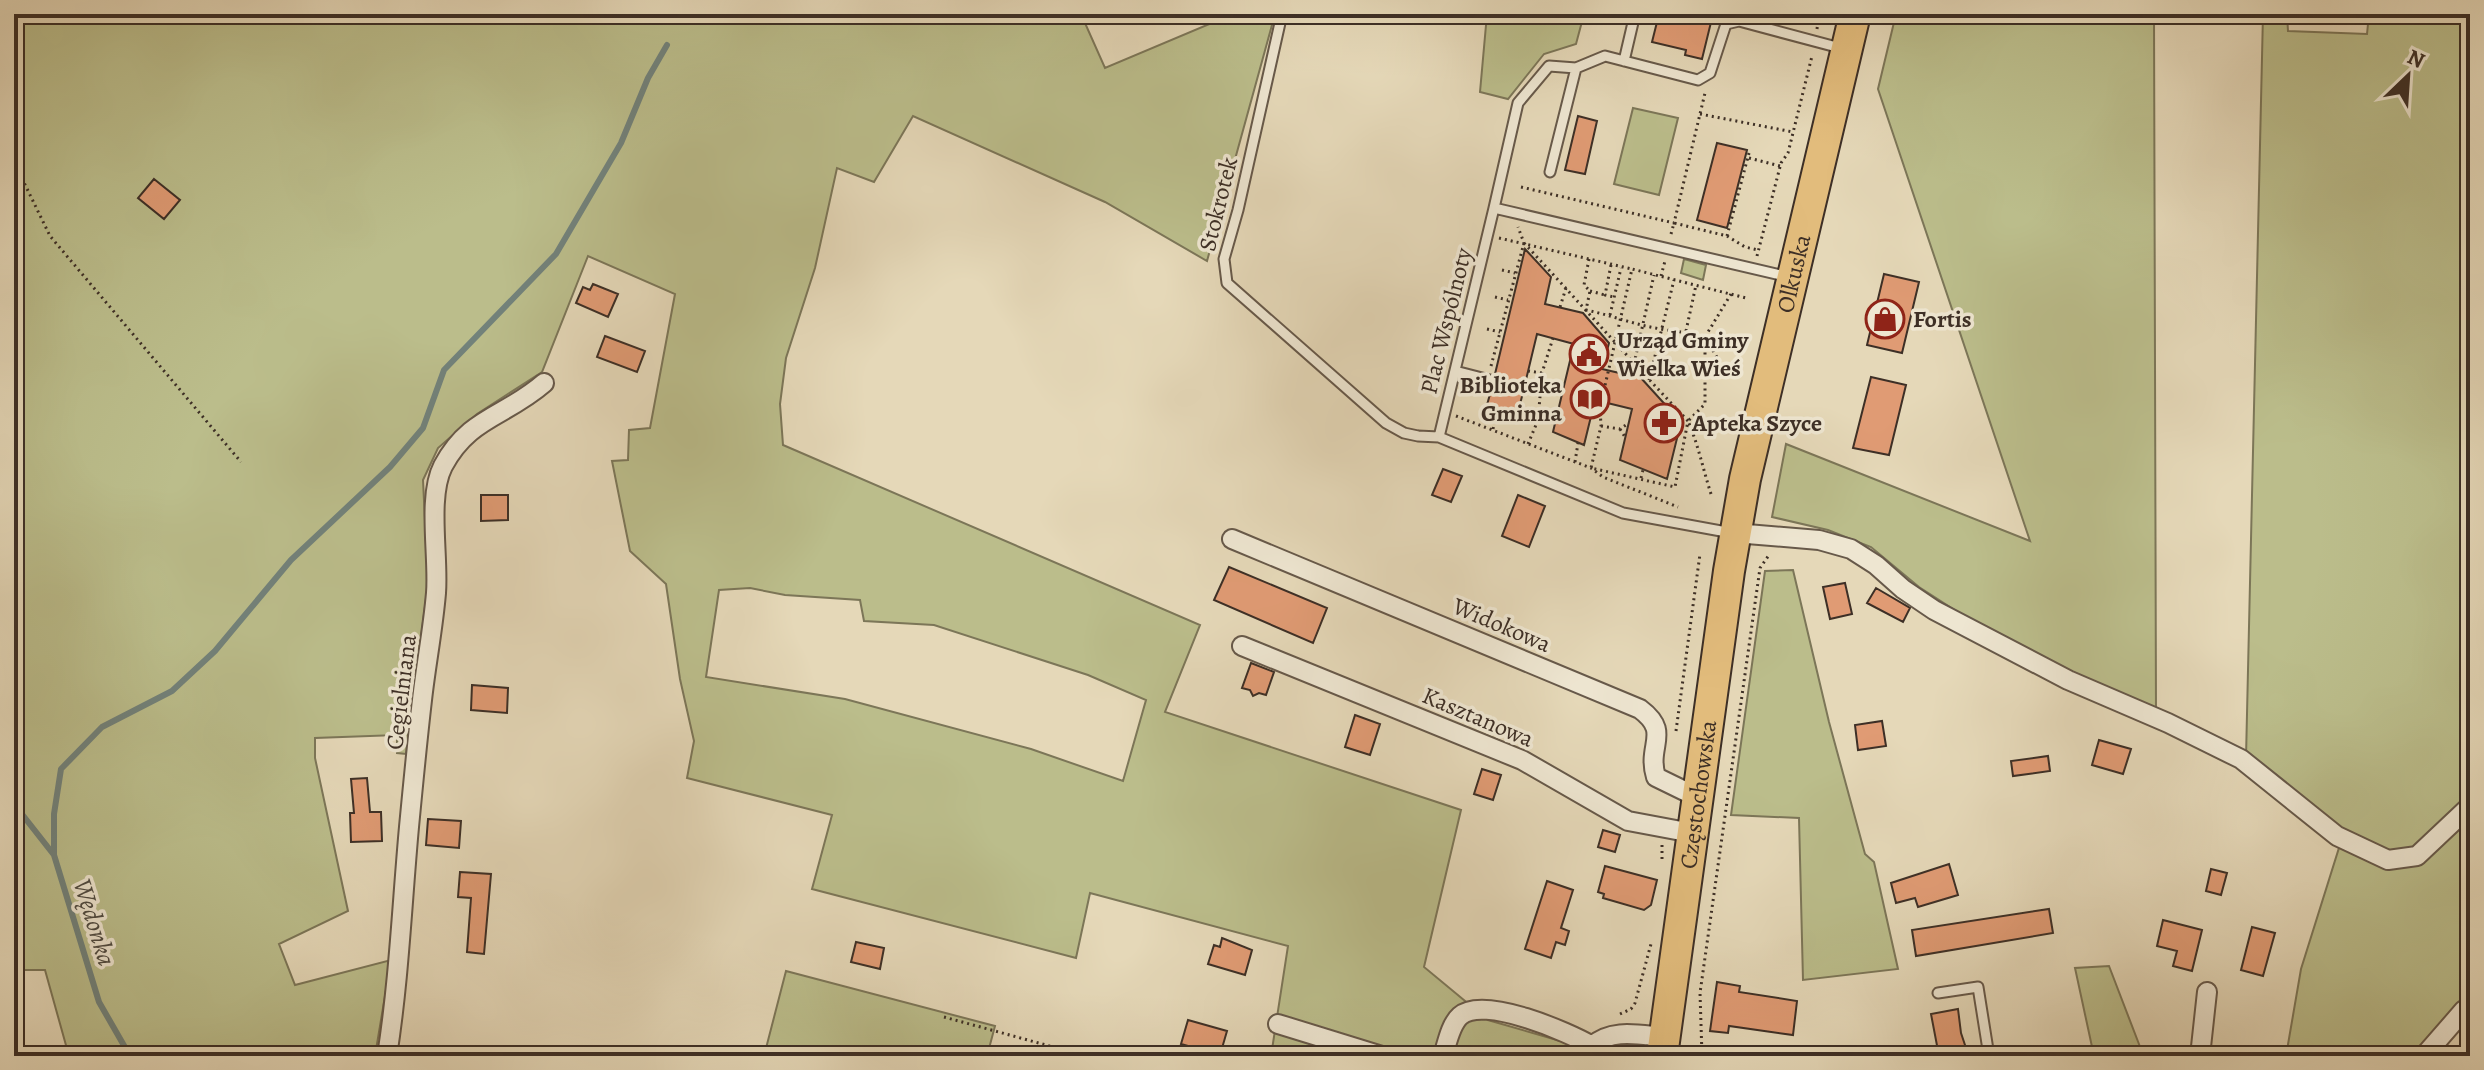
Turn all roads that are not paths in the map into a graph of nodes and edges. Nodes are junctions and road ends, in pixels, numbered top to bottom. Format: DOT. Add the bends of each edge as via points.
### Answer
graph roads {
  1 [pos="1282,14"];
  2 [pos="1635,14"];
  3 [pos="1855,14"];
  4 [pos="1728,19"];
  5 [pos="1847,50"];
  6 [pos="1624,61"];
  7 [pos="1576,68"];
  8 [pos="1550,172"];
  9 [pos="1494,208"];
  10 [pos="1792,278"];
  11 [pos="1455,371"];
  12 [pos="1490,380"];
  13 [pos="544,383"];
  14 [pos="1439,437"];
  15 [pos="1735,533"];
  16 [pos="1232,539"];
  17 [pos="1242,646"];
  18 [pos="1697,797"];
  19 [pos="2470,806"];
  20 [pos="1692,833"];
  21 [pos="2207,992"];
  22 [pos="1938,993"];
  23 [pos="2467,1010"];
  24 [pos="1278,1024"];
  25 [pos="1663,1046"];
  26 [pos="387,1056"];
  27 [pos="1382,1056"];
  28 [pos="1443,1056"];
  29 [pos="1989,1056"];
  30 [pos="2200,1056"];
  31 [pos="2424,1056"];
  1 -- 14 [label="lane, Stokrotek" via="1224,259 1227,283 1386,423 1404,433"];
  2 -- 6 [label="lane"];
  3 -- 5 [label="main road, Olkuska"];
  4 -- 5 [label="lane"];
  4 -- 6 [label="lane" via="1710,73 1698,80"];
  5 -- 10 [label="main road, Olkuska"];
  6 -- 7 [label="lane" via="1605,56"];
  7 -- 8 [label="lane"];
  7 -- 9 [label="lane, Plac Wspólnoty" via="1549,66 1518,103"];
  9 -- 10 [label="lane"];
  9 -- 11 [label="lane, Plac Wspólnoty"];
  10 -- 15 [label="main road, Olkuska"];
  11 -- 12 [label="lane"];
  11 -- 14 [label="lane, Plac Wspólnoty"];
  13 -- 26 [label="street, Cegielniana" via="457,442 441,470 435,513 435,611"];
  14 -- 15 [label="lane" via="1623,513"];
  15 -- 18 [label="main road, Częstochowska"];
  15 -- 19 [label="street" via="1819,540 1851,549 1934,610 2068,680 2241,759 2337,836 2388,860 2417,856"];
  16 -- 18 [label="street, Widokowa" via="1640,709 1654,720 1657,732 1656,777"];
  17 -- 20 [label="street, Kasztanowa" via="1522,760 1628,821"];
  18 -- 20 [label="main road, Częstochowska"];
  20 -- 25 [label="main road, Częstochowska"];
  21 -- 30 [label="street"];
  22 -- 29 [label="lane" via="1978,987"];
  23 -- 31 [label="street"];
  24 -- 27 [label="street"];
  25 -- 28 [label="street" via="1618,1034 1592,1046 1546,1024 1475,1009 1454,1024"];
}
